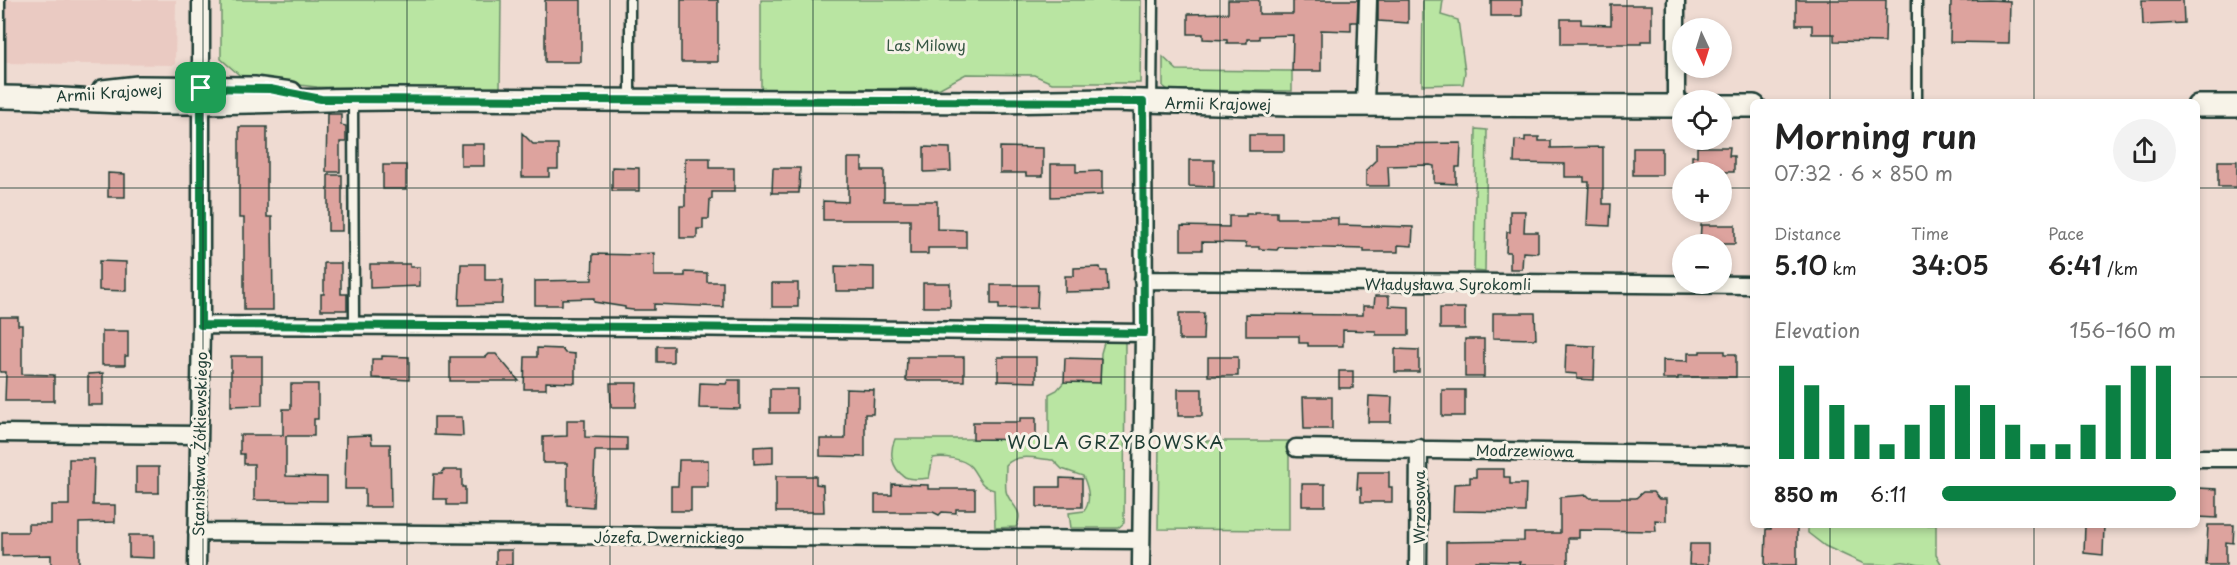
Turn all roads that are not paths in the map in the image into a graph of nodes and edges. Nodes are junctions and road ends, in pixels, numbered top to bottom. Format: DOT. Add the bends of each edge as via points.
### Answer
graph roads {
  1 [pos="0,0"];
  2 [pos="201,0"];
  3 [pos="630,0"];
  4 [pos="1153,0"];
  5 [pos="1368,0"];
  6 [pos="1676,0"];
  7 [pos="1917,0"];
  8 [pos="1679,90"];
  9 [pos="201,96"];
  10 [pos="0,97"];
  11 [pos="353,99"];
  12 [pos="1917,99"];
  13 [pos="630,100"];
  14 [pos="1147,102"];
  15 [pos="1365,105"];
  16 [pos="1672,106"];
  17 [pos="1732,106"];
  18 [pos="1750,106"];
  19 [pos="2200,106"];
  20 [pos="2237,106"];
  21 [pos="1143,280"];
  22 [pos="1750,285"];
  23 [pos="201,325"];
  24 [pos="354,325"];
  25 [pos="1144,333"];
  26 [pos="0,433"];
  27 [pos="198,435"];
  28 [pos="1296,448"];
  29 [pos="1419,448"];
  30 [pos="1750,455"];
  31 [pos="2200,458"];
  32 [pos="2237,458"];
  33 [pos="197,532"];
  34 [pos="1141,540"];
  35 [pos="197,565"];
  36 [pos="1141,565"];
  37 [pos="1418,565"];
  1 -- 10 [label="lane"];
  2 -- 9 [label="street, Stanisława Żółkiewskiego"];
  3 -- 13 [label="lane"];
  4 -- 14 [label="lane"];
  5 -- 15 [label="street"];
  6 -- 8 [label="street"];
  7 -- 12 [label="lane"];
  9 -- 10 [label="street, Armii Krajowej" via="139,103"];
  9 -- 11 [label="street, Armii Krajowej" via="270,89 321,99"];
  9 -- 23 [label="street, Stanisława Żółkiewskiego"];
  11 -- 13 [label="street, Armii Krajowej"];
  11 -- 24 [label="lane"];
  13 -- 14 [label="street, Armii Krajowej"];
  14 -- 15 [label="street, Armii Krajowej"];
  14 -- 21 [label="street"];
  15 -- 16 [label="street, Armii Krajowej"];
  17 -- 18 [label="street"];
  19 -- 20 [label="street"];
  21 -- 22 [label="street, Władysława Syrokomli"];
  21 -- 25 [label="street"];
  23 -- 24 [label="street"];
  23 -- 27 [label="street, Stanisława Żółkiewskiego"];
  24 -- 25 [label="street"];
  25 -- 34 [label="street"];
  26 -- 27 [label="street"];
  27 -- 33 [label="street, Stanisława Żółkiewskiego"];
  28 -- 29 [label="street, Modrzewiowa"];
  29 -- 30 [label="street, Modrzewiowa"];
  29 -- 37 [label="street, Wrzosowa"];
  31 -- 32 [label="street"];
  33 -- 34 [label="street, Józefa Dwernickiego"];
  33 -- 35 [label="street, Stanisława Żółkiewskiego"];
  34 -- 36 [label="street"];
}
